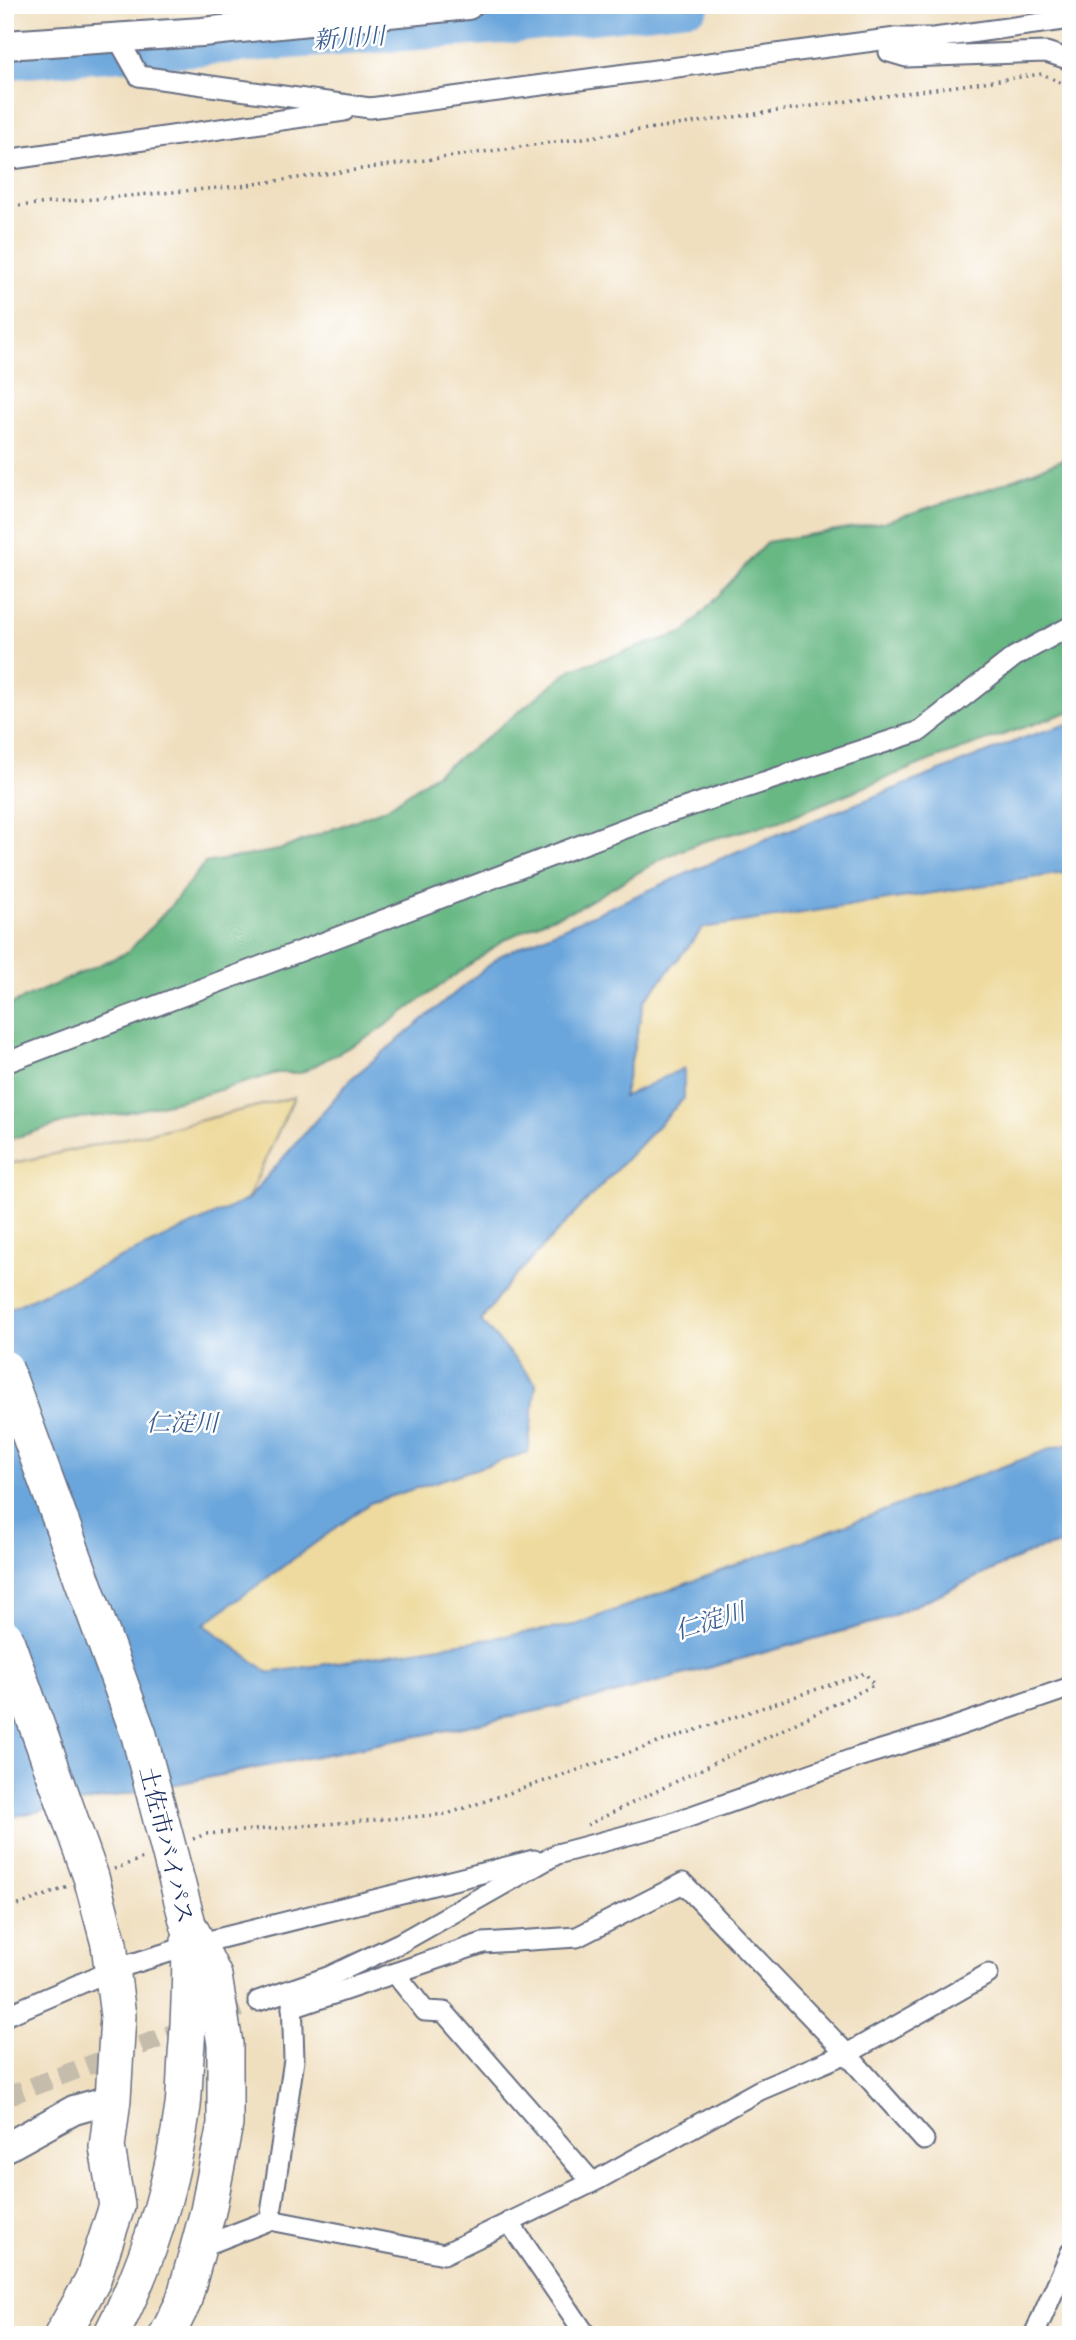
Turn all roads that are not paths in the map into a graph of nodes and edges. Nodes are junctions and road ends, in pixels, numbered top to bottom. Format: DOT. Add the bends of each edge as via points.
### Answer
graph roads {
  1 [pos="468,5"];
  2 [pos="328,13"];
  3 [pos="1066,16"];
  4 [pos="117,37"];
  5 [pos="896,38"];
  6 [pos="5,45"];
  7 [pos="1071,60"];
  8 [pos="367,108"];
  9 [pos="5,160"];
  10 [pos="1071,626"];
  11 [pos="5,1063"];
  12 [pos="5,1368"];
  13 [pos="5,1637"];
  14 [pos="1071,1687"];
  15 [pos="562,1853"];
  16 [pos="192,1938"];
  17 [pos="111,1957"];
  18 [pos="395,1973"];
  19 [pos="988,1974"];
  20 [pos="292,1999"];
  21 [pos="258,2001"];
  22 [pos="5,2015"];
  23 [pos="846,2053"];
  24 [pos="113,2099"];
  25 [pos="924,2140"];
  26 [pos="5,2148"];
  27 [pos="592,2182"];
  28 [pos="270,2220"];
  29 [pos="509,2222"];
  30 [pos="198,2248"];
  31 [pos="1071,2252"];
  32 [pos="62,2335"];
  33 [pos="111,2335"];
  34 [pos="167,2335"];
  35 [pos="586,2335"];
  36 [pos="1034,2335"];
  1 -- 2 [label="main road"];
  2 -- 4 [label="main road"];
  3 -- 5 [label="street" via="934,38"];
  4 -- 6 [label="main road"];
  4 -- 8 [label="street" via="139,76"];
  5 -- 7 [label="street" via="889,52 906,57 1046,52"];
  5 -- 8 [label="street"];
  8 -- 9 [label="street"];
  10 -- 11 [label="street" via="1014,657 920,731 647,820"];
  12 -- 16 [label="highway, 土佐市バイパス, bridge" via="139,1735"];
  13 -- 17 [label="highway, bridge" via="91,1877"];
  14 -- 15 [label="street" via="669,1824"];
  15 -- 16 [label="street"];
  15 -- 20 [label="street"];
  16 -- 17 [label="street"];
  16 -- 30 [label="highway" via="214,1976 225,2044 225,2123"];
  16 -- 33 [label="highway, 土佐市バイパス" via="183,2106 174,2157 132,2295"];
  17 -- 22 [label="street"];
  17 -- 24 [label="highway" via="118,2016"];
  18 -- 20 [label="street"];
  18 -- 23 [label="street" via="483,1942 576,1937 683,1884"];
  18 -- 27 [label="street" via="425,2011 444,2012"];
  19 -- 23 [label="street"];
  20 -- 21 [label="street"];
  20 -- 28 [label="street" via="294,2060"];
  23 -- 25 [label="street"];
  23 -- 27 [label="street" via="760,2090"];
  24 -- 26 [label="main road" via="74,2110"];
  24 -- 32 [label="highway" via="107,2147 117,2206 92,2282"];
  27 -- 29 [label="street"];
  28 -- 29 [label="street" via="444,2254"];
  28 -- 30 [label="street"];
  29 -- 35 [label="street"];
  30 -- 34 [label="highway" via="183,2303"];
  31 -- 36 [label="street"];
}
